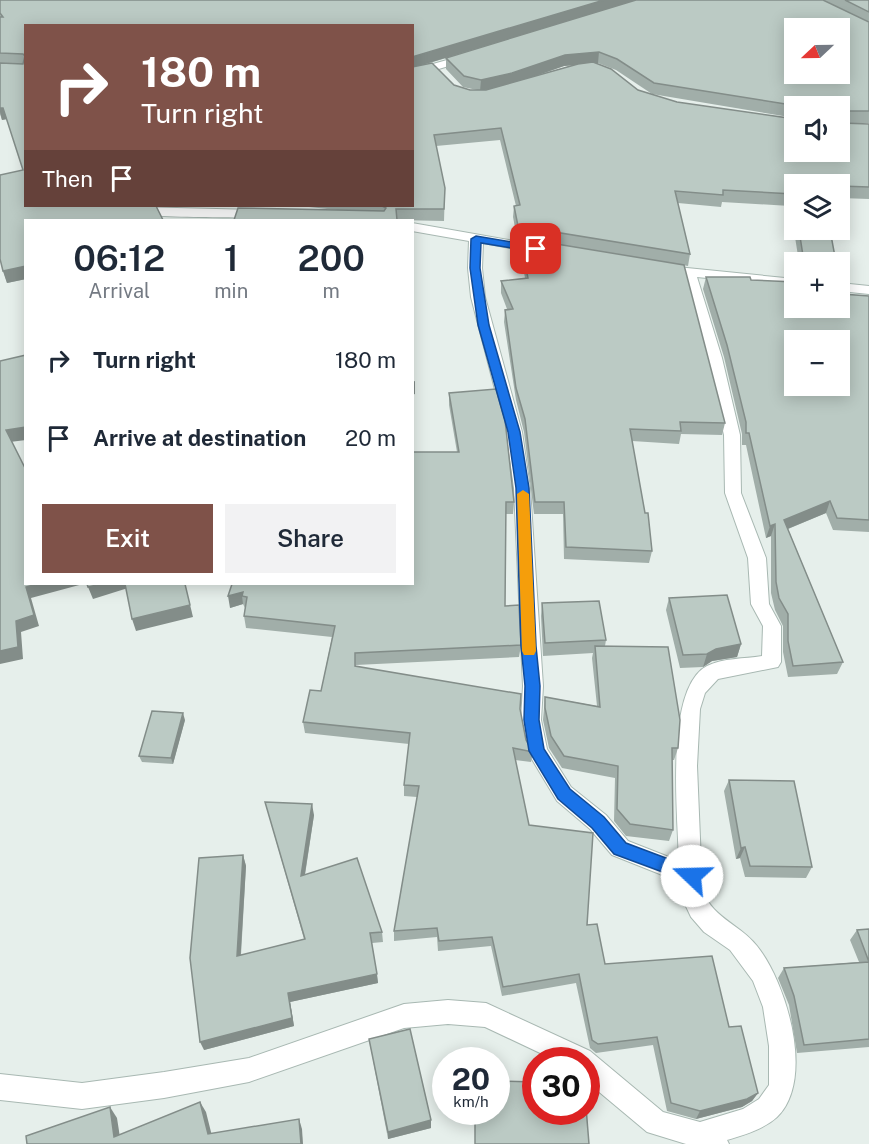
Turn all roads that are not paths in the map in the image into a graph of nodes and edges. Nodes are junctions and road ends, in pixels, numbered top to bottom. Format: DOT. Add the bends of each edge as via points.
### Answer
graph roads {
  1 [pos="482,53"];
  2 [pos="435,67"];
  3 [pos="414,73"];
  4 [pos="447,80"];
  5 [pos="115,207"];
  6 [pos="276,214"];
  7 [pos="414,227"];
  8 [pos="476,239"];
  9 [pos="554,252"];
  10 [pos="666,269"];
  11 [pos="688,272"];
  12 [pos="784,282"];
  13 [pos="850,288"];
  14 [pos="869,290"];
  15 [pos="692,876"];
  16 [pos="554,1047"];
  17 [pos="600,1076"];
  18 [pos="0,1087"];
  19 [pos="708,1139"];
  1 -- 2 [label="street"];
  2 -- 3 [label="street"];
  2 -- 4 [label="street"];
  5 -- 6 [label="street"];
  7 -- 8 [label="street"];
  8 -- 9 [label="street"];
  8 -- 15 [label="street" via="478,297 514,432 522,488 533,686 531,720 537,751 564,794 598,822 620,848"];
  10 -- 11 [label="street"];
  11 -- 12 [label="street"];
  11 -- 15 [label="street" via="732,435 733,493 757,558 760,604 772,626 771,662 712,672 698,689 690,709 687,766"];
  13 -- 14 [label="street"];
  15 -- 19 [label="street" via="693,901 698,911 747,951 773,999 783,1073 779,1095 766,1109"];
  16 -- 18 [label="street" via="486,1014 448,1012 405,1016 249,1070 164,1085 82,1096"];
  17 -- 19 [label="street" via="656,1124"];
}
